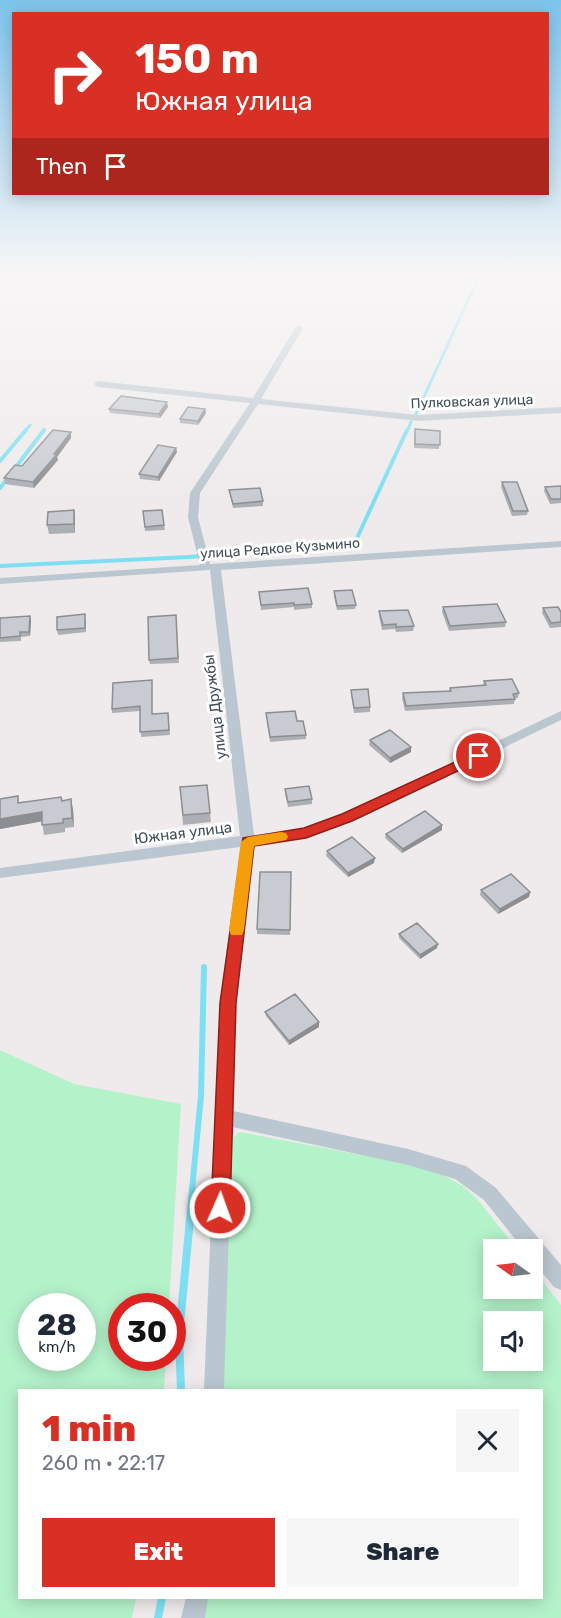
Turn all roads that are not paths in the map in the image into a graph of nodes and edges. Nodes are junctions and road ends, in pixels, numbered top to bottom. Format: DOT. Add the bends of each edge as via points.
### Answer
graph roads {
  1 [pos="287,348"];
  2 [pos="98,384"];
  3 [pos="254,402"];
  4 [pos="561,410"];
  5 [pos="561,544"];
  6 [pos="211,568"];
  7 [pos="0,580"];
  8 [pos="561,715"];
  9 [pos="248,842"];
  10 [pos="0,873"];
  11 [pos="224,1117"];
  12 [pos="561,1280"];
  13 [pos="214,1389"];
  14 [pos="197,1599"];
  15 [pos="193,1618"];
  1 -- 3 [label="street, улица Дружбы"];
  2 -- 3 [label="street, Пулковская улица"];
  3 -- 4 [label="street, Пулковская улица" via="418,418"];
  3 -- 6 [label="street, улица Дружбы" via="198,487 193,501 196,534"];
  5 -- 6 [label="street, улица Редкое Кузьмино"];
  6 -- 7 [label="street, улица Редкое Кузьмино"];
  6 -- 9 [label="street, улица Дружбы"];
  8 -- 9 [label="street, Южная улица" via="347,818 306,833"];
  9 -- 10 [label="street, Южная улица"];
  9 -- 11 [label="street, улица Дружбы" via="228,1003"];
  11 -- 12 [label="street" via="460,1172 490,1194"];
  11 -- 13 [label="street, улица Дружбы"];
  14 -- 15 [label="street"];
}
